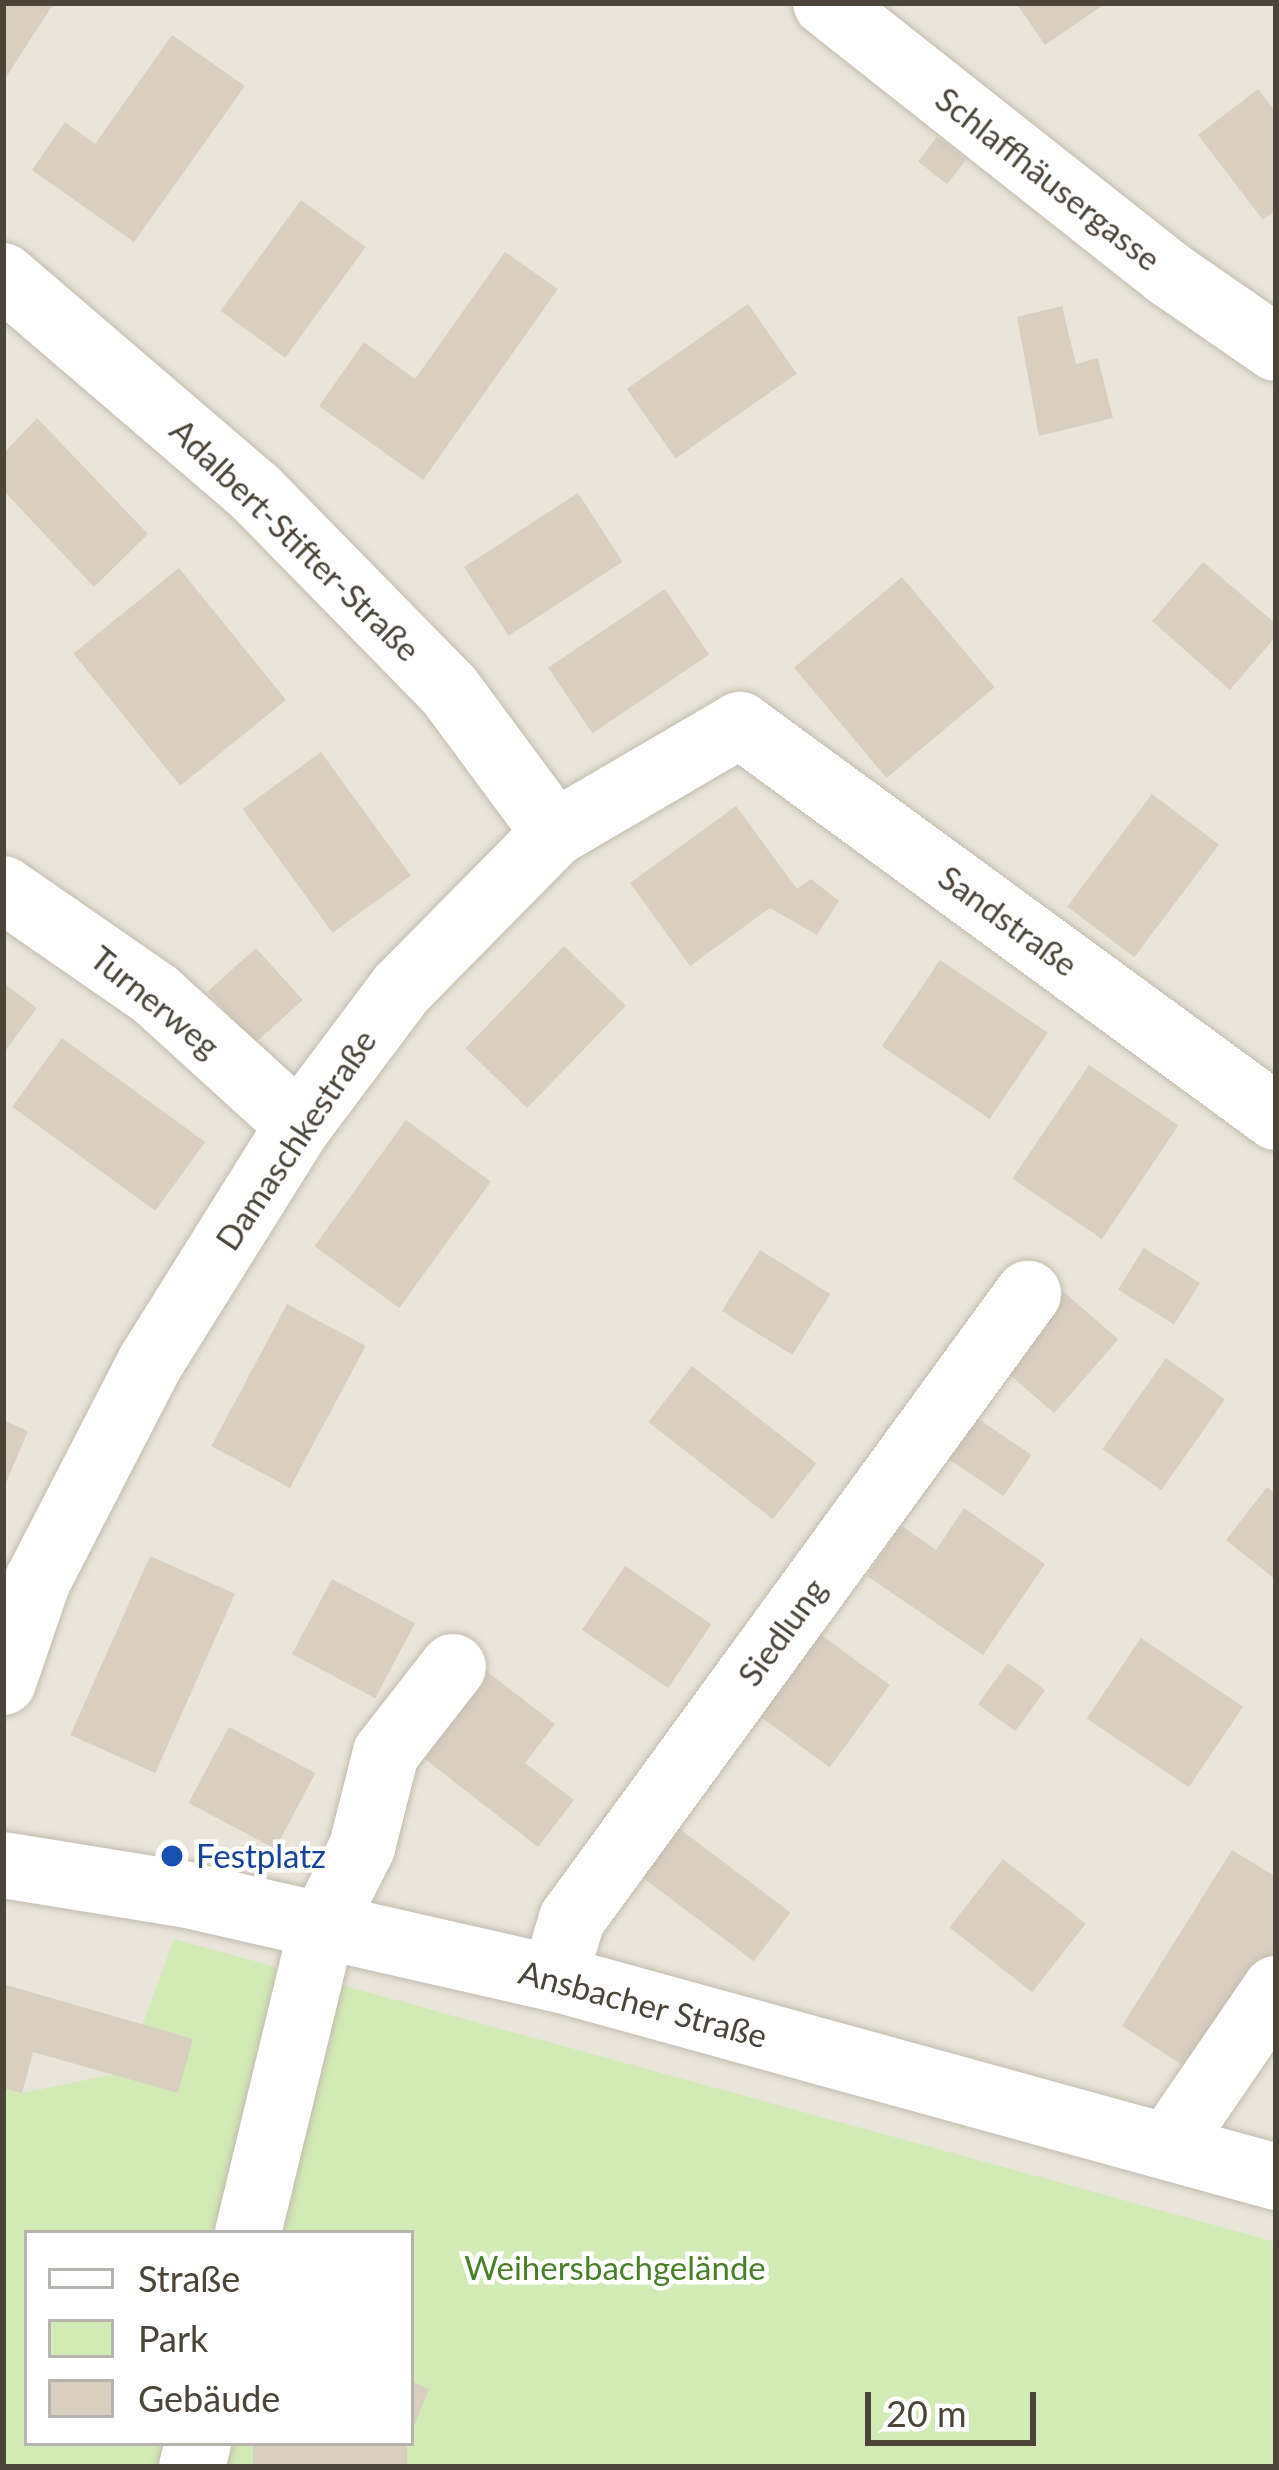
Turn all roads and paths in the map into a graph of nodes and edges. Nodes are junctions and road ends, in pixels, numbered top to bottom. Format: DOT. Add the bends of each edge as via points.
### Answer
graph roads {
  1 [pos="826,3"];
  2 [pos="3,276"];
  3 [pos="1276,348"];
  4 [pos="740,725"];
  5 [pos="555,833"];
  6 [pos="3,889"];
  7 [pos="1276,1117"];
  8 [pos="299,1125"];
  9 [pos="1028,1294"];
  10 [pos="20,1573"];
  11 [pos="453,1667"];
  12 [pos="3,1682"];
  13 [pos="3,1865"];
  14 [pos="322,1926"];
  15 [pos="554,1978"];
  16 [pos="1276,1989"];
  17 [pos="1169,2146"];
  18 [pos="1276,2177"];
  19 [pos="249,2230"];
  1 -- 3 [label="street, Schlaffhäusergasse" via="1169,274"];
  2 -- 5 [label="street, Adalbert-Stifter-Straße" via="254,490 448,690"];
  4 -- 5 [label="street, Damaschkestraße"];
  4 -- 7 [label="street, Sandstraße"];
  5 -- 8 [label="street, Damaschkestraße" via="401,989"];
  6 -- 8 [label="street, Turnerweg" via="156,995"];
  8 -- 10 [label="street, Damaschkestraße"];
  9 -- 15 [label="street, Siedlung" via="572,1919"];
  10 -- 12 [label="street, Damaschkestraße"];
  11 -- 14 [label="street" via="386,1754 362,1847"];
  13 -- 14 [label="street, Ansbacher Straße" via="67,1871"];
  14 -- 15 [label="street, Ansbacher Straße"];
  14 -- 19 [label="street"];
  15 -- 17 [label="street, Ansbacher Straße"];
  16 -- 17 [label="street"];
  17 -- 18 [label="street, Ansbacher Straße"];
}
